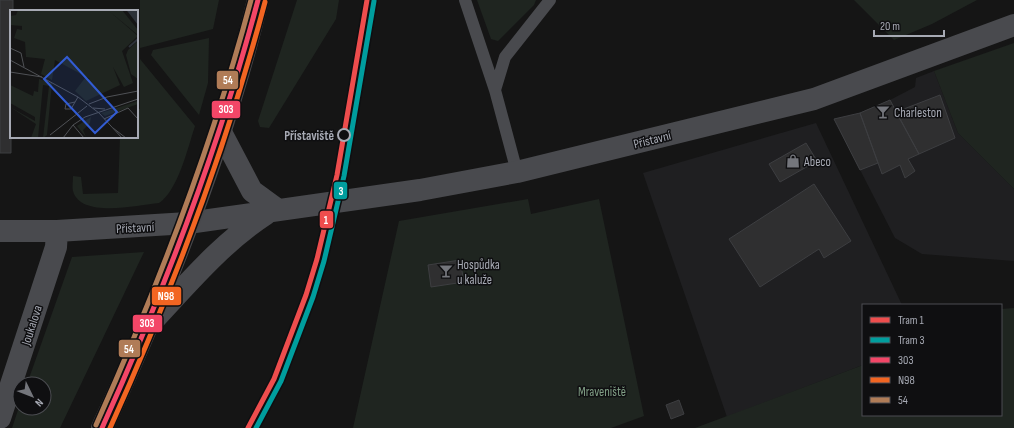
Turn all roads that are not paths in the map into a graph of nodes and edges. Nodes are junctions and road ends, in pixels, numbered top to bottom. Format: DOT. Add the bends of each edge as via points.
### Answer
graph roads {
  1 [pos="258,0"];
  2 [pos="465,0"];
  3 [pos="550,0"];
  4 [pos="1014,25"];
  5 [pos="495,90"];
  6 [pos="221,132"];
  7 [pos="517,172"];
  8 [pos="277,210"];
  9 [pos="188,223"];
  10 [pos="0,231"];
  11 [pos="57,231"];
  12 [pos="145,328"];
  13 [pos="0,418"];
  14 [pos="102,428"];
  1 -- 6 [label="main road"];
  2 -- 5 [label="lane"];
  3 -- 5 [label="lane" via="505,57"];
  4 -- 7 [label="street, Přístavní" via="814,99"];
  5 -- 7 [label="lane"];
  6 -- 8 [label="street" via="252,191"];
  6 -- 9 [label="main road"];
  7 -- 8 [label="street, Přístavní"];
  8 -- 9 [label="street, Přístavní"];
  8 -- 12 [label="street, Přístavní" via="246,227 228,242"];
  9 -- 11 [label="street, Přístavní"];
  9 -- 12 [label="main road"];
  10 -- 11 [label="street, Přístavní"];
  11 -- 13 [label="street, Joukalova" via="56,247"];
  12 -- 14 [label="main road"];
}
